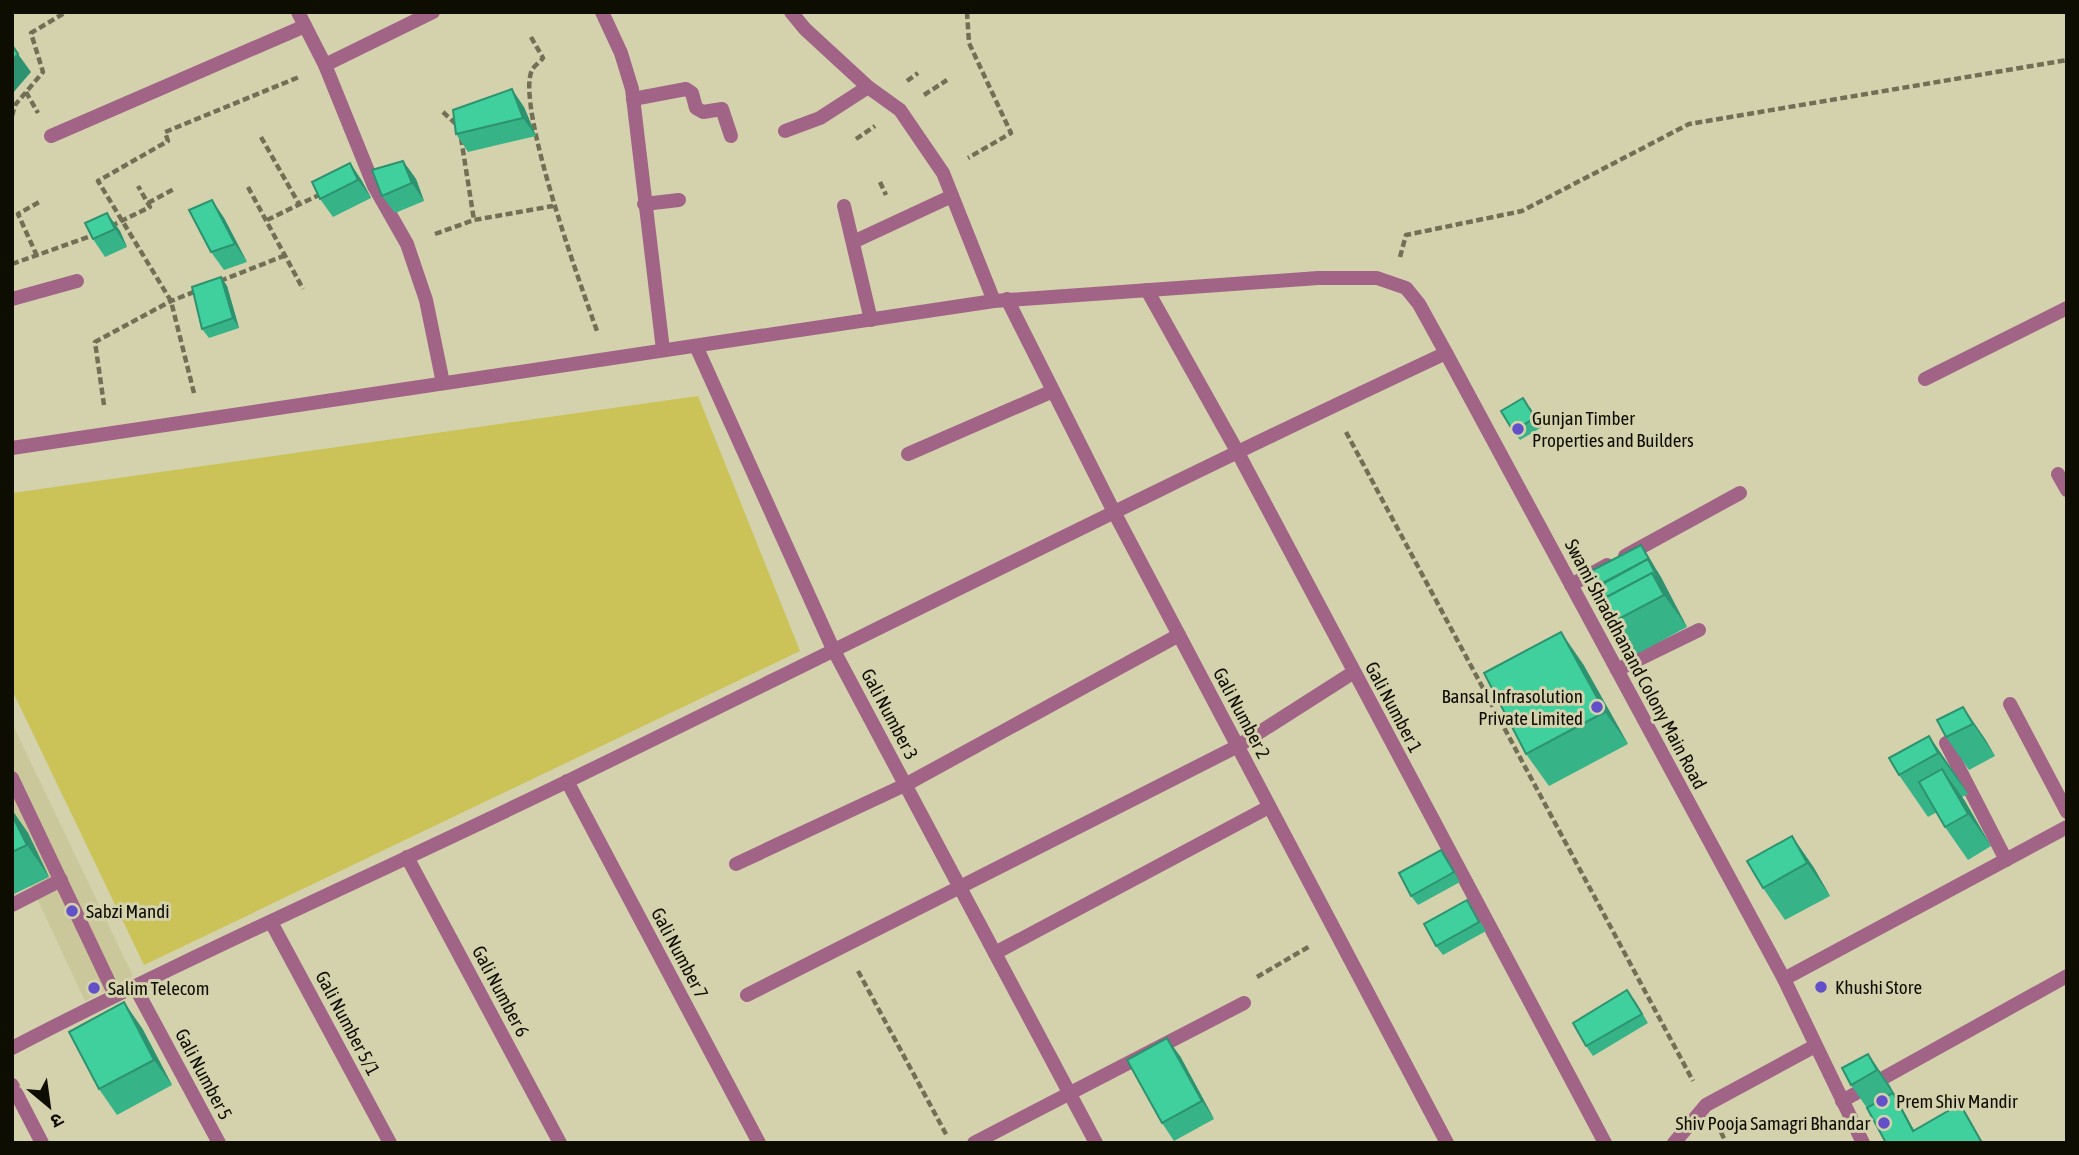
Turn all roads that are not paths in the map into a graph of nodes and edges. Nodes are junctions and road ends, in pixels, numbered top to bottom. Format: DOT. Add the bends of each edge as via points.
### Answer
graph roads {
  1 [pos="298,12"];
  2 [pos="433,12"];
  3 [pos="602,12"];
  4 [pos="791,12"];
  5 [pos="305,26"];
  6 [pos="325,65"];
  7 [pos="868,87"];
  8 [pos="633,99"];
  9 [pos="785,131"];
  10 [pos="51,136"];
  11 [pos="731,136"];
  12 [pos="952,196"];
  13 [pos="679,200"];
  14 [pos="644,204"];
  15 [pos="844,206"];
  16 [pos="853,242"];
  17 [pos="77,281"];
  18 [pos="1147,290"];
  19 [pos="12,299"];
  20 [pos="1000,300"];
  21 [pos="2067,309"];
  22 [pos="871,320"];
  23 [pos="696,346"];
  24 [pos="663,350"];
  25 [pos="1446,353"];
  26 [pos="1924,379"];
  27 [pos="443,383"];
  28 [pos="1053,391"];
  29 [pos="12,448"];
  30 [pos="1237,451"];
  31 [pos="908,454"];
  32 [pos="2058,474"];
  33 [pos="2067,491"];
  34 [pos="1741,493"];
  35 [pos="1113,510"];
  36 [pos="1572,585"];
  37 [pos="1699,630"];
  38 [pos="1179,635"];
  39 [pos="833,649"];
  40 [pos="1617,670"];
  41 [pos="1354,672"];
  42 [pos="2010,704"];
  43 [pos="1946,743"];
  44 [pos="1238,747"];
  45 [pos="12,778"];
  46 [pos="567,781"];
  47 [pos="905,785"];
  48 [pos="1269,807"];
  49 [pos="2067,812"];
  50 [pos="2067,827"];
  51 [pos="407,858"];
  52 [pos="2006,860"];
  53 [pos="736,864"];
  54 [pos="61,880"];
  55 [pos="960,888"];
  56 [pos="12,905"];
  57 [pos="271,922"];
  58 [pos="996,953"];
  59 [pos="2067,976"];
  60 [pos="1784,979"];
  61 [pos="135,987"];
  62 [pos="115,995"];
  63 [pos="747,995"];
  64 [pos="1244,1003"];
  65 [pos="1815,1046"];
  66 [pos="12,1048"];
  67 [pos="12,1085"];
  68 [pos="1069,1091"];
  69 [pos="1842,1101"];
  70 [pos="41,1143"];
  71 [pos="219,1143"];
  72 [pos="390,1143"];
  73 [pos="561,1143"];
  74 [pos="759,1143"];
  75 [pos="974,1143"];
  76 [pos="1096,1143"];
  77 [pos="1447,1143"];
  78 [pos="1605,1143"];
  79 [pos="1674,1143"];
  80 [pos="1863,1143"];
  1 -- 5 [label="street"];
  2 -- 6 [label="street"];
  3 -- 8 [label="street" via="621,53"];
  4 -- 7 [label="street, Gali Number 2"];
  5 -- 6 [label="street"];
  5 -- 10 [label="street"];
  6 -- 27 [label="street" via="374,186 407,244 426,300"];
  7 -- 9 [label="street" via="820,118"];
  7 -- 12 [label="street, Gali Number 2" via="900,110 943,173"];
  8 -- 11 [label="street" via="686,89 703,112 722,109"];
  8 -- 14 [label="street"];
  12 -- 16 [label="street"];
  12 -- 20 [label="street, Gali Number 2"];
  13 -- 14 [label="street"];
  14 -- 24 [label="street"];
  15 -- 16 [label="street"];
  16 -- 22 [label="street"];
  17 -- 19 [label="street"];
  18 -- 20 [label="street"];
  18 -- 25 [label="street, Swami Shraddhanand Colony Main Road" via="1377,278 1406,288"];
  18 -- 30 [label="street, Gali Number 1"];
  20 -- 22 [label="street"];
  20 -- 28 [label="street, Gali Number 2"];
  21 -- 26 [label="street"];
  22 -- 23 [label="street"];
  23 -- 24 [label="street"];
  23 -- 39 [label="street, Gali Number 3"];
  24 -- 27 [label="street"];
  25 -- 30 [label="street"];
  25 -- 36 [label="street, Swami Shraddhanand Colony Main Road"];
  27 -- 29 [label="street"];
  28 -- 31 [label="street"];
  28 -- 35 [label="street, Gali Number 2"];
  30 -- 35 [label="street"];
  30 -- 41 [label="street, Gali Number 1"];
  32 -- 33 [label="street"];
  34 -- 36 [label="street"];
  35 -- 38 [label="street, Gali Number 2"];
  35 -- 39 [label="street"];
  36 -- 40 [label="street, Swami Shraddhanand Colony Main Road"];
  37 -- 40 [label="street"];
  38 -- 44 [label="street, Gali Number 2"];
  38 -- 47 [label="street"];
  39 -- 46 [label="street"];
  39 -- 47 [label="street, Gali Number 3"];
  40 -- 60 [label="street, Swami Shraddhanand Colony Main Road"];
  41 -- 44 [label="street"];
  41 -- 78 [label="street, Gali Number 1"];
  42 -- 49 [label="street"];
  43 -- 52 [label="street"];
  44 -- 48 [label="street, Gali Number 2"];
  44 -- 55 [label="street"];
  45 -- 54 [label="street"];
  46 -- 51 [label="street"];
  46 -- 74 [label="street, Gali Number 7"];
  47 -- 53 [label="street"];
  47 -- 55 [label="street, Gali Number 3"];
  48 -- 58 [label="street"];
  48 -- 77 [label="street, Gali Number 2"];
  50 -- 52 [label="street"];
  51 -- 57 [label="street"];
  51 -- 73 [label="street, Gali Number 6"];
  52 -- 60 [label="street"];
  54 -- 56 [label="street"];
  54 -- 62 [label="street"];
  55 -- 58 [label="street, Gali Number 3"];
  55 -- 63 [label="street"];
  57 -- 61 [label="street"];
  57 -- 72 [label="street, Gali Number 5/1"];
  58 -- 68 [label="street, Gali Number 3"];
  59 -- 69 [label="street"];
  60 -- 65 [label="street, Swami Shraddhanand Colony Main Road"];
  61 -- 62 [label="street"];
  61 -- 71 [label="street, Gali Number 5"];
  62 -- 66 [label="street"];
  64 -- 68 [label="street"];
  65 -- 69 [label="street, Swami Shraddhanand Colony Main Road"];
  65 -- 79 [label="street" via="1706,1105"];
  67 -- 70 [label="street"];
  68 -- 75 [label="street"];
  68 -- 76 [label="street, Gali Number 3"];
  69 -- 80 [label="street, Swami Shraddhanand Colony Main Road"];
}
